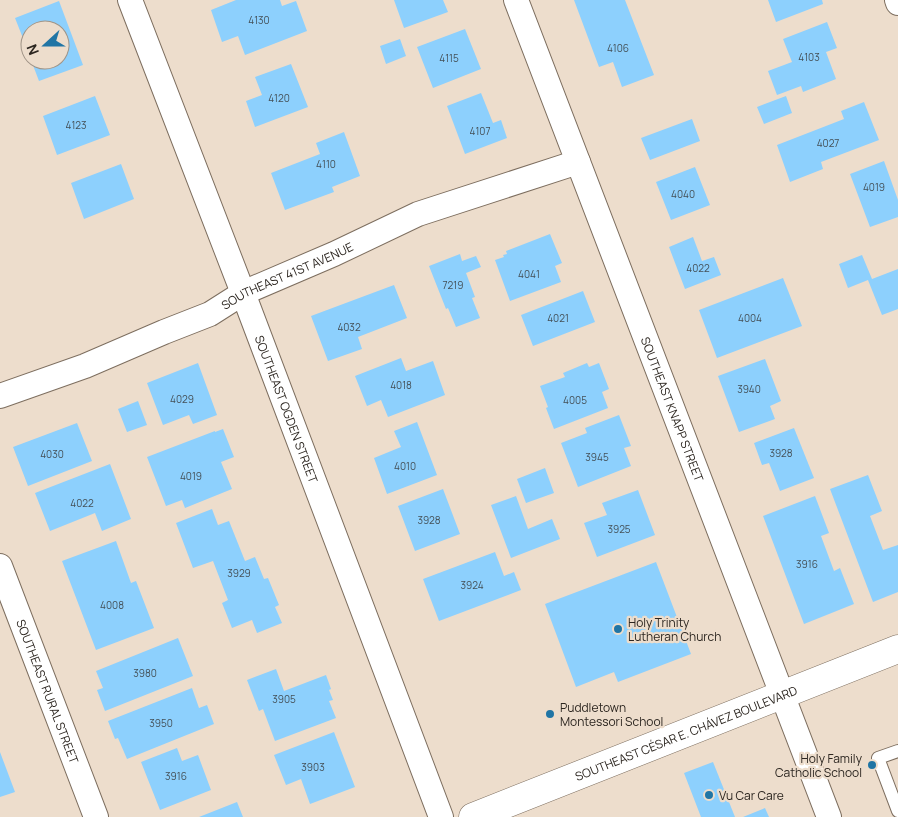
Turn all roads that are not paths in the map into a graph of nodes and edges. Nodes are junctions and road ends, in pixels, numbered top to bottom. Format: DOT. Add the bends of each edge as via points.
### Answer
graph roads {
  1 [pos="130,0"];
  2 [pos="516,0"];
  3 [pos="897,0"];
  4 [pos="898,4"];
  5 [pos="578,162"];
  6 [pos="243,293"];
  7 [pos="0,396"];
  8 [pos="0,566"];
  9 [pos="898,649"];
  10 [pos="782,694"];
  11 [pos="898,751"];
  12 [pos="898,811"];
  13 [pos="96,817"];
  14 [pos="441,817"];
  15 [pos="473,817"];
  16 [pos="829,817"];
  1 -- 6 [label="street, SOUTHEAST OGDEN STREET"];
  2 -- 5 [label="street, SOUTHEAST KNAPP STREET"];
  3 -- 4 [label="street"];
  5 -- 6 [label="street, SOUTHEAST 41ST AVENUE" via="418,214"];
  5 -- 10 [label="street, SOUTHEAST KNAPP STREET"];
  6 -- 7 [label="street, SOUTHEAST 41ST AVENUE" via="210,314 85,366"];
  6 -- 14 [label="street, SOUTHEAST OGDEN STREET"];
  8 -- 13 [label="street, SOUTHEAST RURAL STREET"];
  9 -- 10 [label="street, SOUTHEAST CÉSAR E. CHÁVEZ BOULEVARD"];
  10 -- 15 [label="street, SOUTHEAST CÉSAR E. CHÁVEZ BOULEVARD"];
  10 -- 16 [label="street, SOUTHEAST KNAPP STREET"];
  11 -- 12 [label="lane" via="878,758"];
}
